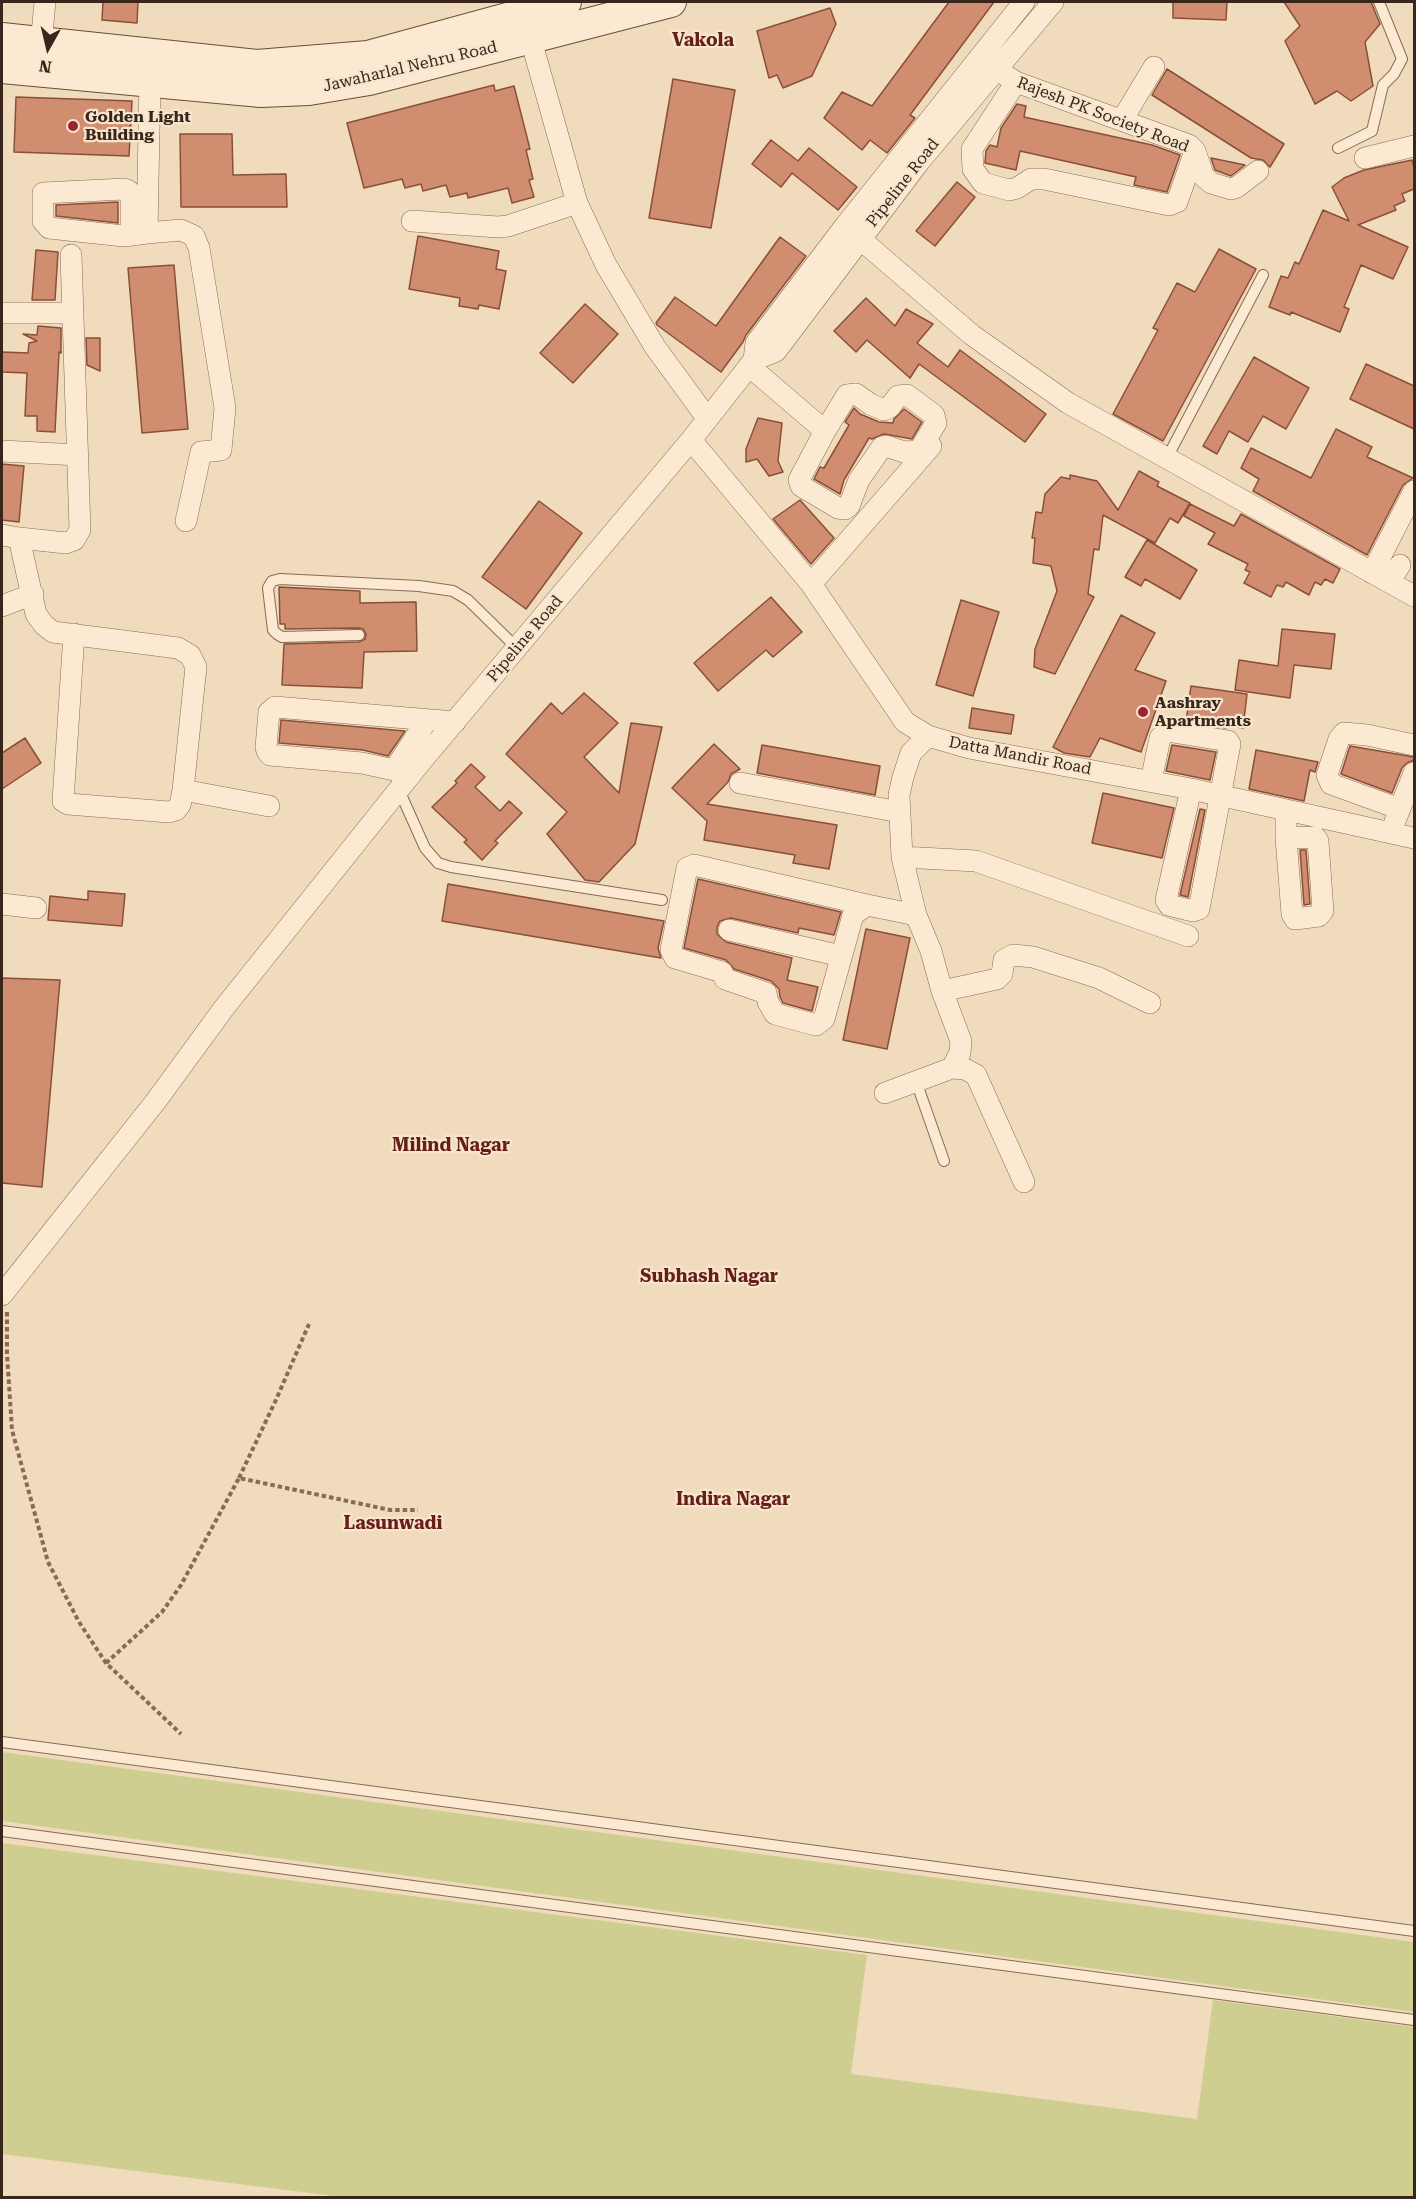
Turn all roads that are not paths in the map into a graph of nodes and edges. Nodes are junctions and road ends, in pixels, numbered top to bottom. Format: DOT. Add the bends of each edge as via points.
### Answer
graph roads {
  1 [pos="45,2"];
  2 [pos="566,2"];
  3 [pos="671,2"];
  4 [pos="1024,2"];
  5 [pos="1053,2"];
  6 [pos="1379,2"];
  7 [pos="527,26"];
  8 [pos="2,38"];
  9 [pos="40,56"];
  10 [pos="988,63"];
  11 [pos="1154,67"];
  12 [pos="2,68"];
  13 [pos="150,81"];
  14 [pos="1016,82"];
  15 [pos="954,120"];
  16 [pos="1122,120"];
  17 [pos="977,140"];
  18 [pos="1414,146"];
  19 [pos="1338,148"];
  20 [pos="1195,151"];
  21 [pos="1365,158"];
  22 [pos="1258,171"];
  23 [pos="577,203"];
  24 [pos="412,221"];
  25 [pos="852,232"];
  26 [pos="71,255"];
  27 [pos="1263,275"];
  28 [pos="2,313"];
  29 [pos="74,313"];
  30 [pos="751,363"];
  31 [pos="707,418"];
  32 [pos="947,427"];
  33 [pos="825,431"];
  34 [pos="691,440"];
  35 [pos="2,451"];
  36 [pos="78,455"];
  37 [pos="1167,458"];
  38 [pos="1414,491"];
  39 [pos="186,521"];
  40 [pos="10,536"];
  41 [pos="1395,573"];
  42 [pos="811,584"];
  43 [pos="33,594"];
  44 [pos="1414,596"];
  45 [pos="2,606"];
  46 [pos="74,634"];
  47 [pos="359,635"];
  48 [pos="517,648"];
  49 [pos="427,720"];
  50 [pos="455,722"];
  51 [pos="928,736"];
  52 [pos="1414,745"];
  53 [pos="405,772"];
  54 [pos="1414,773"];
  55 [pos="1151,781"];
  56 [pos="740,783"];
  57 [pos="183,790"];
  58 [pos="1189,796"];
  59 [pos="1220,803"];
  60 [pos="1407,803"];
  61 [pos="269,806"];
  62 [pos="1287,810"];
  63 [pos="900,812"];
  64 [pos="1402,835"];
  65 [pos="1287,838"];
  66 [pos="902,857"];
  67 [pos="662,900"];
  68 [pos="2,904"];
  69 [pos="867,905"];
  70 [pos="36,908"];
  71 [pos="916,915"];
  72 [pos="729,930"];
  73 [pos="1188,936"];
  74 [pos="841,956"];
  75 [pos="942,991"];
  76 [pos="1150,1003"];
  77 [pos="952,1068"];
  78 [pos="916,1081"];
  79 [pos="885,1093"];
  80 [pos="944,1161"];
  81 [pos="1024,1182"];
  82 [pos="4,1293"];
  83 [pos="2,1742"];
  84 [pos="2,1831"];
  85 [pos="1414,1930"];
  86 [pos="1414,2020"];
  1 -- 9 [label="street"];
  2 -- 7 [label="main road, Jawaharlal Nehru Road"];
  3 -- 7 [label="main road, Jawaharlal Nehru Road"];
  4 -- 10 [label="street, Pipeline Road"];
  5 -- 10 [label="street, Pipeline Road"];
  6 -- 19 [label="lane" via="1402,59 1383,85 1372,131"];
  7 -- 9 [label="main road, Jawaharlal Nehru Road" via="368,56 257,65"];
  7 -- 13 [label="main road, Jawaharlal Nehru Road" via="369,80 309,90 261,92"];
  7 -- 23 [label="street"];
  8 -- 9 [label="main road, Jawaharlal Nehru Road"];
  9 -- 12 [label="main road, Jawaharlal Nehru Road"];
  9 -- 13 [label="main road, Jawaharlal Nehru Road"];
  10 -- 14 [label="street, Rajesh PK Society Road"];
  10 -- 15 [label="street, Pipeline Road"];
  10 -- 25 [label="street, Pipeline Road"];
  11 -- 16 [label="street"];
  13 -- 39 [label="street" via="139,234 181,230 194,236 200,248 225,408 221,450 201,452"];
  14 -- 16 [label="street, Rajesh PK Society Road"];
  14 -- 17 [label="street"];
  15 -- 17 [label="street"];
  15 -- 25 [label="street, Pipeline Road"];
  16 -- 20 [label="street, Rajesh PK Society Road" via="1189,145"];
  17 -- 20 [label="street" via="971,163 983,183 1009,190 1031,179 1044,179 1169,205 1177,202"];
  18 -- 21 [label="street"];
  20 -- 22 [label="street, Rajesh PK Society Road" via="1204,177 1211,183 1231,189"];
  23 -- 24 [label="street" via="508,226"];
  23 -- 31 [label="street" via="606,265 655,347"];
  25 -- 30 [label="street, Pipeline Road" via="776,351"];
  25 -- 37 [label="street" via="981,342 1068,403"];
  26 -- 29 [label="street"];
  27 -- 37 [label="lane"];
  28 -- 29 [label="street"];
  29 -- 36 [label="street"];
  30 -- 31 [label="street, Pipeline Road"];
  30 -- 33 [label="street"];
  31 -- 34 [label="street, Pipeline Road"];
  32 -- 42 [label="street"];
  33 -- 33 [label="street" via="847,395 856,394 884,410 898,396 907,395 934,415 936,423 919,451 882,447 845,509 801,486 799,480"];
  34 -- 42 [label="street, Datta Mandir Road"];
  34 -- 48 [label="street, Pipeline Road"];
  35 -- 36 [label="street"];
  36 -- 40 [label="street" via="80,530 74,540 66,543"];
  37 -- 41 [label="street"];
  38 -- 41 [label="street"];
  40 -- 43 [label="street"];
  41 -- 44 [label="street"];
  42 -- 51 [label="street, Datta Mandir Road" via="905,722"];
  43 -- 45 [label="street"];
  43 -- 46 [label="street" via="36,614 44,625 53,632"];
  46 -- 57 [label="street" via="178,648 190,655 196,667"];
  46 -- 57 [label="street" via="63,801 169,812 180,805"];
  47 -- 48 [label="lane" via="282,637 273,630 268,588 272,581 280,579 453,591 468,600"];
  48 -- 50 [label="street, Pipeline Road"];
  49 -- 50 [label="street"];
  49 -- 53 [label="street"];
  49 -- 53 [label="street" via="275,707 269,712 266,747 270,755 362,763"];
  50 -- 53 [label="street, Pipeline Road"];
  51 -- 55 [label="street, Datta Mandir Road" via="969,748"];
  51 -- 63 [label="street" via="911,753 899,795"];
  52 -- 60 [label="street" via="1344,733 1327,775 1331,784"];
  53 -- 67 [label="lane" via="425,848 438,863"];
  53 -- 82 [label="street, Pipeline Road" via="297,919"];
  54 -- 60 [label="street"];
  55 -- 58 [label="street, Datta Mandir Road"];
  55 -- 59 [label="street" via="1160,738 1167,731 1228,741"];
  56 -- 63 [label="street"];
  57 -- 61 [label="street"];
  58 -- 59 [label="street, Datta Mandir Road"];
  58 -- 59 [label="street" via="1166,900 1169,905 1193,911 1198,909"];
  59 -- 62 [label="street, Datta Mandir Road"];
  60 -- 64 [label="street"];
  62 -- 64 [label="street, Datta Mandir Road"];
  62 -- 65 [label="street"];
  63 -- 66 [label="street"];
  66 -- 71 [label="street"];
  66 -- 73 [label="street" via="976,861"];
  68 -- 70 [label="street"];
  69 -- 71 [label="street"];
  69 -- 74 [label="street" via="853,915"];
  69 -- 74 [label="street" via="694,865 687,868 671,950 675,958 723,972 725,979 766,993 775,1014 816,1025 824,1019"];
  71 -- 75 [label="street"];
  72 -- 74 [label="street"];
  75 -- 76 [label="street" via="997,979 1004,960 1013,955 1033,957 1099,978"];
  75 -- 77 [label="street" via="961,1041"];
  77 -- 78 [label="street"];
  77 -- 81 [label="street" via="976,1075"];
  78 -- 79 [label="street"];
  78 -- 80 [label="lane"];
  83 -- 85 [label="lane"];
  84 -- 86 [label="lane"];
}
